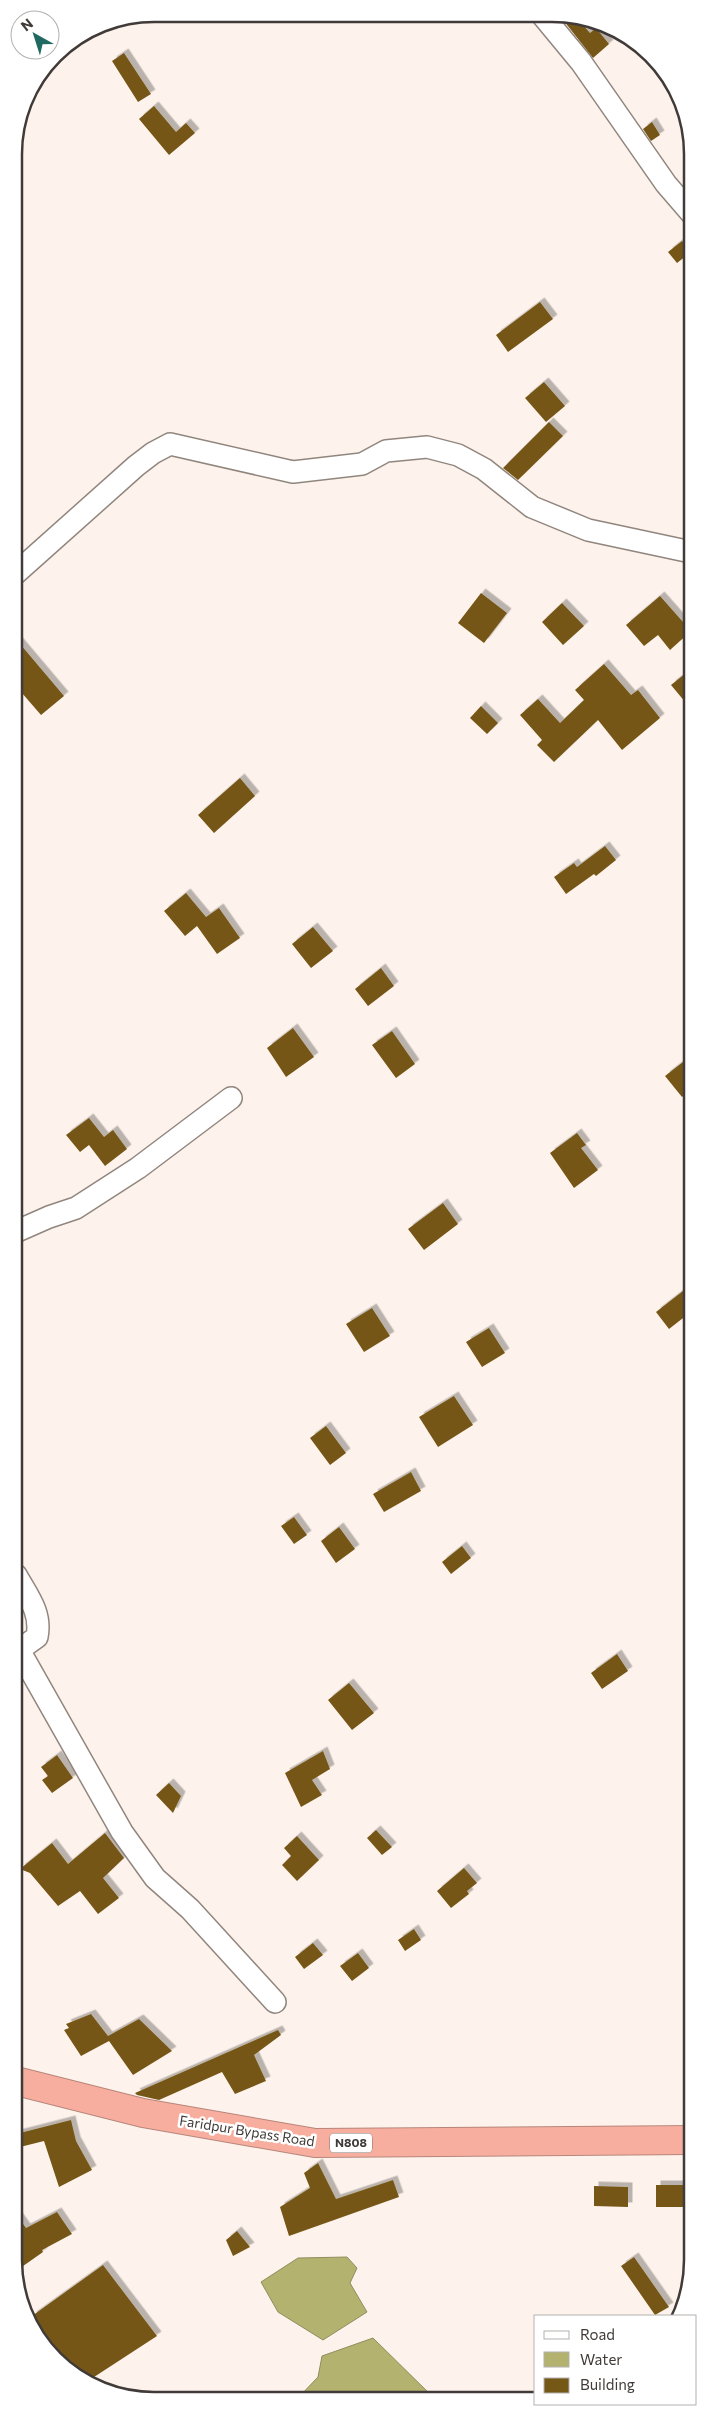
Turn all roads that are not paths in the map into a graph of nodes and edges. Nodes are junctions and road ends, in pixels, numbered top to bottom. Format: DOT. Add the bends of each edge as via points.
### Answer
graph roads {
  1 [pos="548,22"];
  2 [pos="684,205"];
  3 [pos="684,551"];
  4 [pos="23,566"];
  5 [pos="231,1098"];
  6 [pos="22,1229"];
  7 [pos="22,1586"];
  8 [pos="22,1648"];
  9 [pos="22,1658"];
  10 [pos="275,2002"];
  11 [pos="22,2083"];
  12 [pos="684,2140"];
  1 -- 2 [label="street" via="581,62"];
  3 -- 4 [label="street" via="588,530 532,507 484,469 458,455 426,448 386,450 362,464 293,472 170,444 136,466"];
  5 -- 6 [label="street" via="138,1168 76,1208"];
  7 -- 8 [label="street" via="38,1614 40,1626 38,1637"];
  9 -- 10 [label="street" via="122,1832 155,1878 190,1908"];
  11 -- 12 [label="highway, Faridpur Bypass Road / N808" via="143,2113 315,2143"];
}
